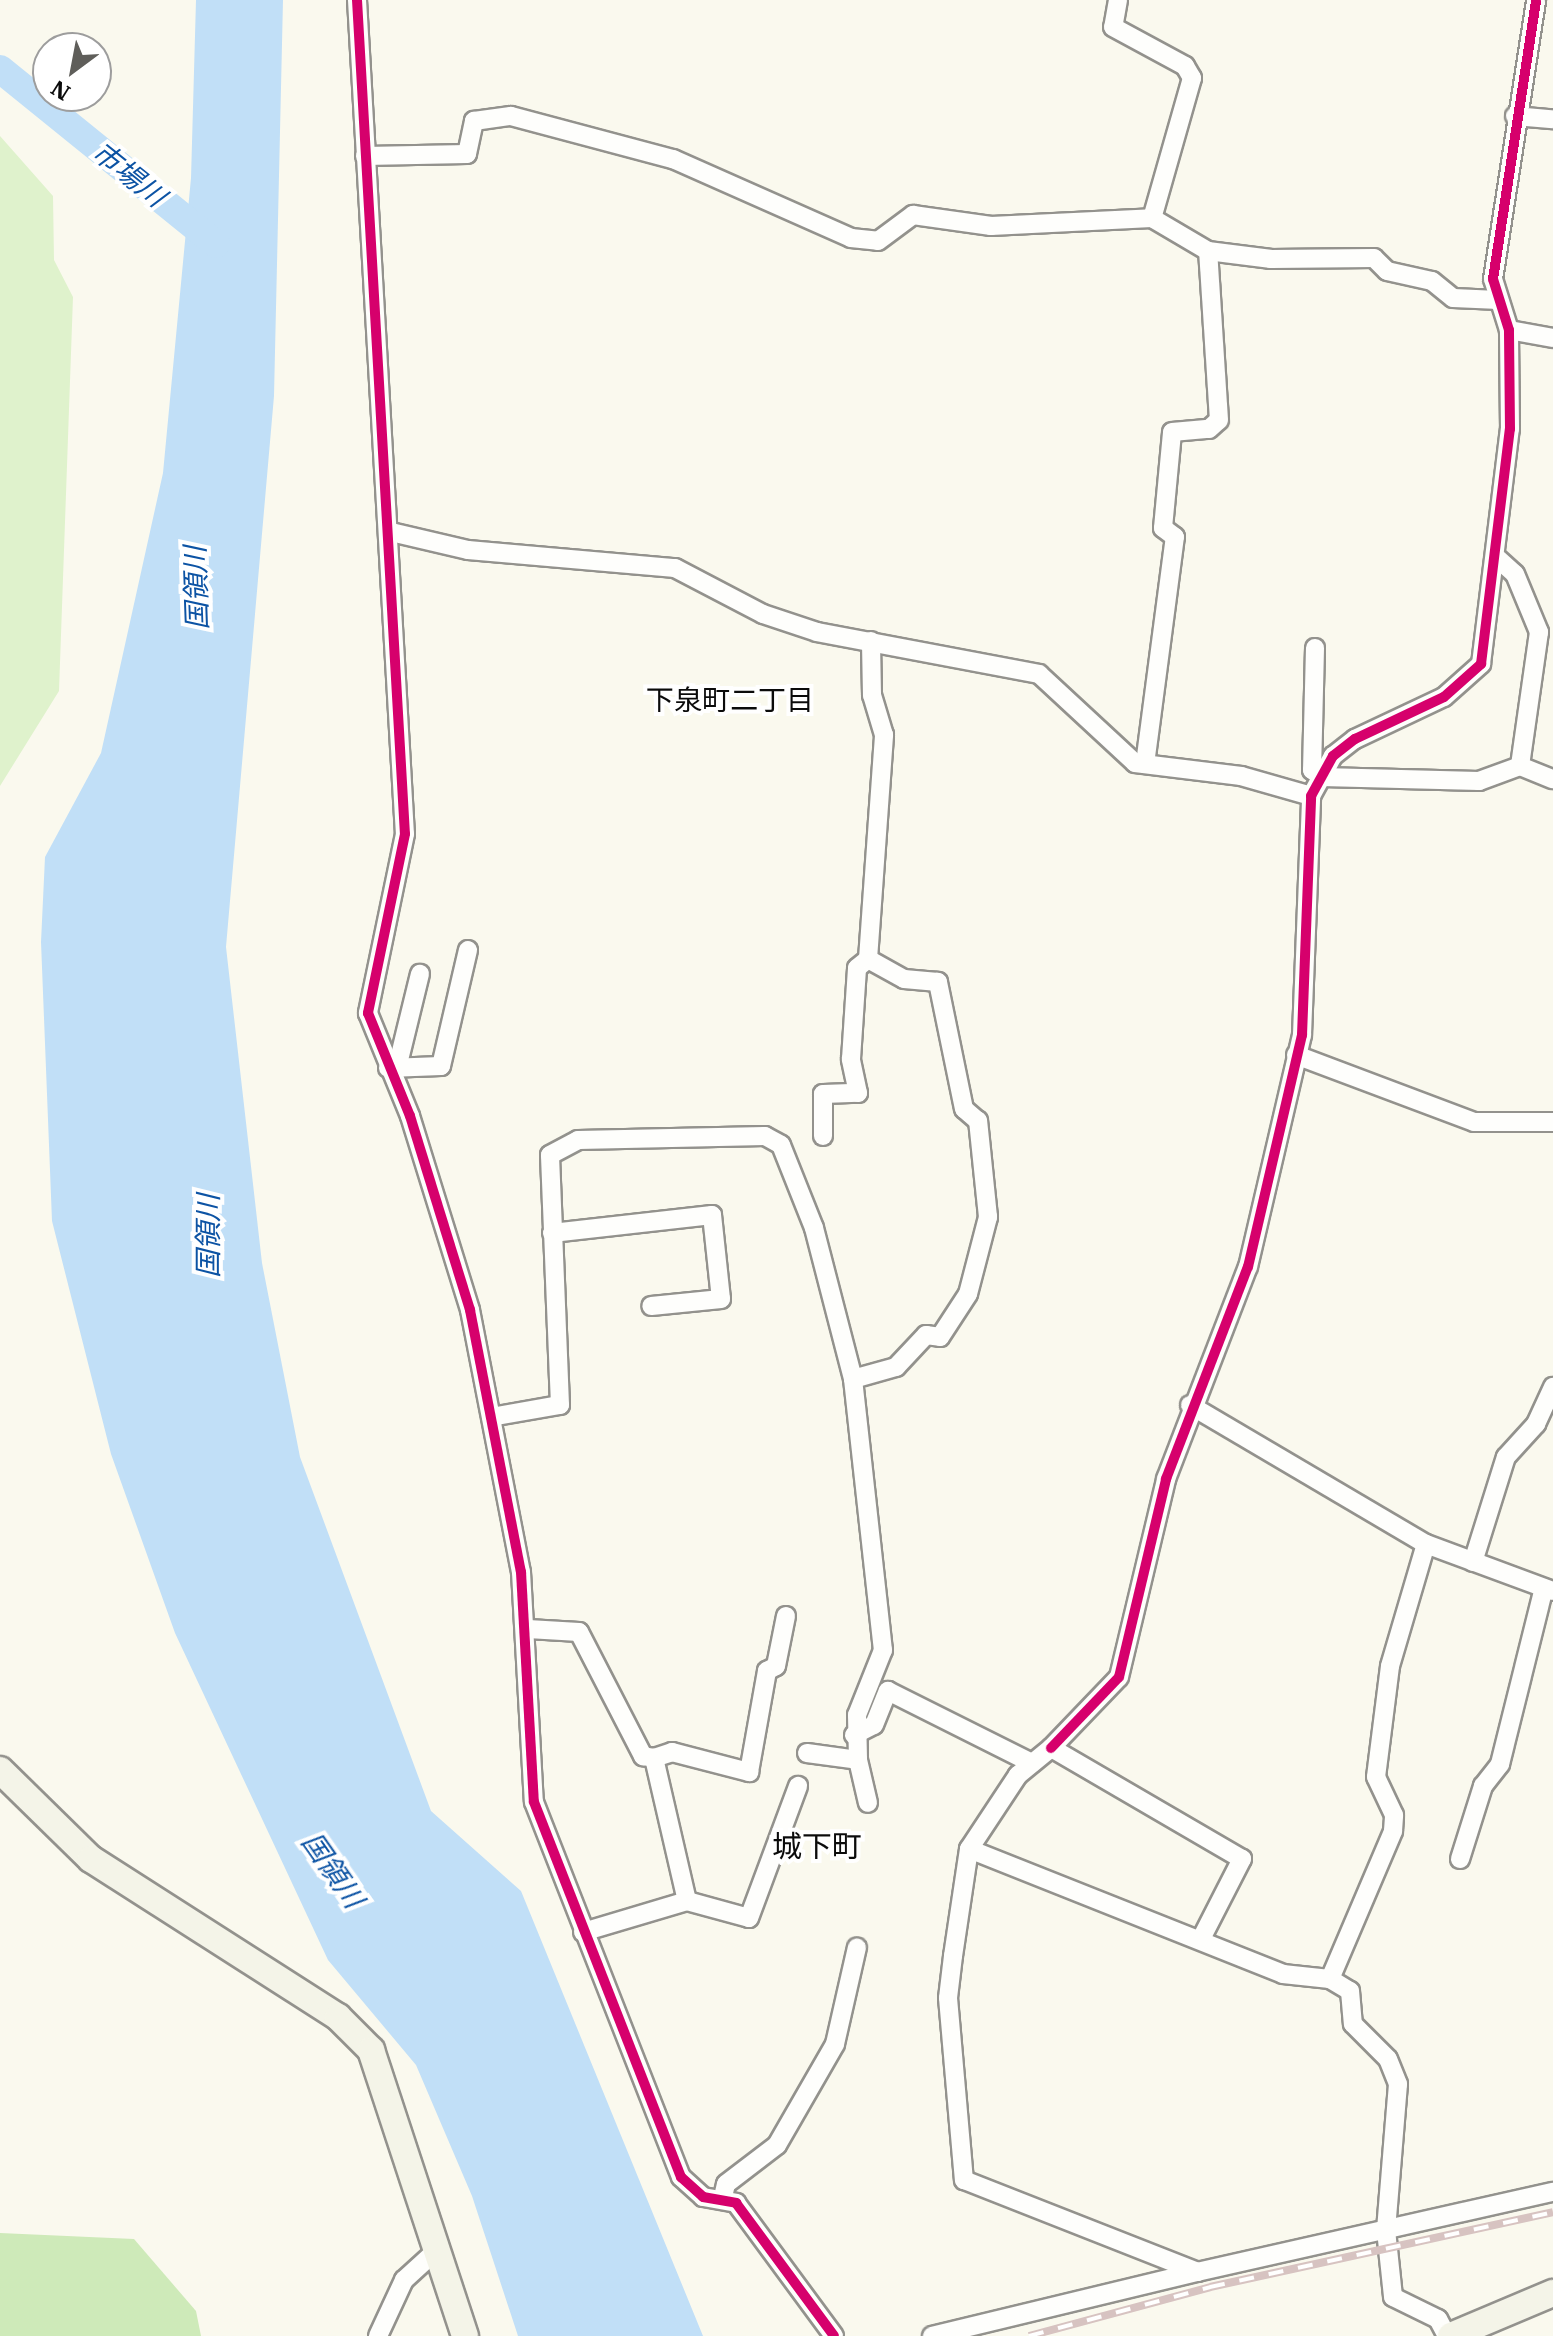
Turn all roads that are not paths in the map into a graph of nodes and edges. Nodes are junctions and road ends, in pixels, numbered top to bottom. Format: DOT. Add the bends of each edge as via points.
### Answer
graph roads {
  1 [pos="357,0"];
  2 [pos="1118,0"];
  3 [pos="1536,0"];
  4 [pos="1515,116"];
  5 [pos="1553,119"];
  6 [pos="365,156"];
  7 [pos="1152,218"];
  8 [pos="1208,251"];
  9 [pos="1497,300"];
  10 [pos="1509,330"];
  11 [pos="1553,338"];
  12 [pos="391,532"];
  13 [pos="1496,557"];
  14 [pos="871,641"];
  15 [pos="1315,648"];
  16 [pos="1145,764"];
  17 [pos="1520,766"];
  18 [pos="1322,777"];
  19 [pos="1553,779"];
  20 [pos="1311,796"];
  21 [pos="468,950"];
  22 [pos="868,959"];
  23 [pos="420,974"];
  24 [pos="1296,1055"];
  25 [pos="393,1068"];
  26 [pos="1553,1122"];
  27 [pos="823,1136"];
  28 [pos="552,1233"];
  29 [pos="651,1306"];
  30 [pos="853,1379"];
  31 [pos="1553,1387"];
  32 [pos="1190,1405"];
  33 [pos="491,1417"];
  34 [pos="1426,1544"];
  35 [pos="1473,1562"];
  36 [pos="1549,1590"];
  37 [pos="786,1616"];
  38 [pos="528,1629"];
  39 [pos="854,1735"];
  40 [pos="1051,1748"];
  41 [pos="807,1753"];
  42 [pos="654,1758"];
  43 [pos="858,1760"];
  44 [pos="1032,1763"];
  45 [pos="0,1770"];
  46 [pos="798,1786"];
  47 [pos="868,1803"];
  48 [pos="969,1849"];
  49 [pos="1460,1859"];
  50 [pos="687,1901"];
  51 [pos="583,1932"];
  52 [pos="1202,1937"];
  53 [pos="857,1947"];
  54 [pos="1330,1979"];
  55 [pos="1553,2192"];
  56 [pos="723,2197"];
  57 [pos="1386,2230"];
  58 [pos="437,2250"];
  59 [pos="1197,2272"];
  60 [pos="1553,2293"];
  61 [pos="1464,2334"];
  62 [pos="378,2336"];
  63 [pos="465,2336"];
  64 [pos="834,2336"];
  65 [pos="932,2336"];
  1 -- 6 [label="street"];
  2 -- 7 [label="street" via="1113,27 1185,66 1192,78"];
  3 -- 4 [label="street"];
  4 -- 5 [label="street"];
  4 -- 9 [label="street" via="1493,279"];
  6 -- 7 [label="street" via="467,154 474,121 511,116 673,159 851,238 878,241 913,215 991,226"];
  6 -- 12 [label="street"];
  7 -- 8 [label="street"];
  8 -- 9 [label="street" via="1271,259 1374,258 1387,271 1432,281 1453,298"];
  8 -- 16 [label="street" via="1219,420 1209,429 1172,432 1163,528 1175,537"];
  9 -- 10 [label="street"];
  10 -- 11 [label="street"];
  10 -- 13 [label="street" via="1510,429"];
  12 -- 14 [label="street" via="468,550 675,568 763,614"];
  12 -- 25 [label="street" via="405,834 368,994"];
  13 -- 17 [label="street" via="1515,574 1539,632"];
  13 -- 18 [label="street" via="1481,664 1471,678 1355,739"];
  14 -- 16 [label="street" via="1039,674 1125,756"];
  14 -- 22 [label="street" via="872,695 884,735"];
  15 -- 18 [label="street" via="1312,770"];
  16 -- 20 [label="street" via="1241,776"];
  17 -- 18 [label="street" via="1479,781"];
  17 -- 19 [label="street"];
  18 -- 20 [label="street"];
  20 -- 24 [label="street"];
  21 -- 25 [label="street" via="441,1066"];
  22 -- 27 [label="street" via="857,968 851,1059 858,1093 823,1094"];
  22 -- 30 [label="street" via="904,979 938,982 964,1109 978,1121 988,1217 968,1294 940,1337 926,1335 896,1367"];
  23 -- 25 [label="street"];
  24 -- 26 [label="street" via="1474,1122"];
  24 -- 32 [label="street" via="1248,1267"];
  25 -- 33 [label="street" via="470,1310"];
  28 -- 29 [label="street" via="712,1215 721,1299"];
  28 -- 30 [label="street" via="545,1168 561,1147 578,1140 765,1136 781,1145 814,1228"];
  28 -- 33 [label="street" via="560,1405"];
  30 -- 39 [label="street" via="883,1650"];
  31 -- 35 [label="street" via="1536,1424 1506,1457"];
  32 -- 34 [label="street"];
  32 -- 40 [label="street" via="1119,1677"];
  33 -- 38 [label="street"];
  34 -- 35 [label="street"];
  34 -- 54 [label="street" via="1390,1666 1376,1777 1394,1815 1393,1831"];
  35 -- 36 [label="street"];
  36 -- 49 [label="street" via="1500,1764 1483,1786"];
  37 -- 42 [label="street" via="776,1666 767,1671 749,1772 672,1752"];
  38 -- 42 [label="street" via="579,1632 643,1756"];
  38 -- 51 [label="street" via="530,1782"];
  39 -- 43 [label="street"];
  39 -- 44 [label="street" via="874,1725 888,1691"];
  40 -- 44 [label="street"];
  40 -- 52 [label="street" via="1242,1859"];
  41 -- 43 [label="street"];
  42 -- 50 [label="street"];
  43 -- 47 [label="street"];
  44 -- 48 [label="street"];
  45 -- 58 [label="street" via="91,1859 338,2017 371,2050"];
  46 -- 50 [label="street" via="749,1918"];
  48 -- 52 [label="street"];
  48 -- 59 [label="street" via="948,1998 964,2180"];
  50 -- 51 [label="street"];
  51 -- 56 [label="street" via="681,2177 703,2197"];
  52 -- 54 [label="street" via="1283,1974"];
  53 -- 56 [label="street" via="835,2044 777,2145 726,2184"];
  54 -- 57 [label="street" via="1350,1991 1353,2024 1388,2059 1398,2084"];
  55 -- 57 [label="street"];
  56 -- 64 [label="street" via="736,2203"];
  57 -- 59 [label="street"];
  57 -- 61 [label="street" via="1393,2297"];
  58 -- 62 [label="street" via="404,2280"];
  58 -- 63 [label="street"];
  59 -- 65 [label="street"];
  60 -- 61 [label="street"];
}
